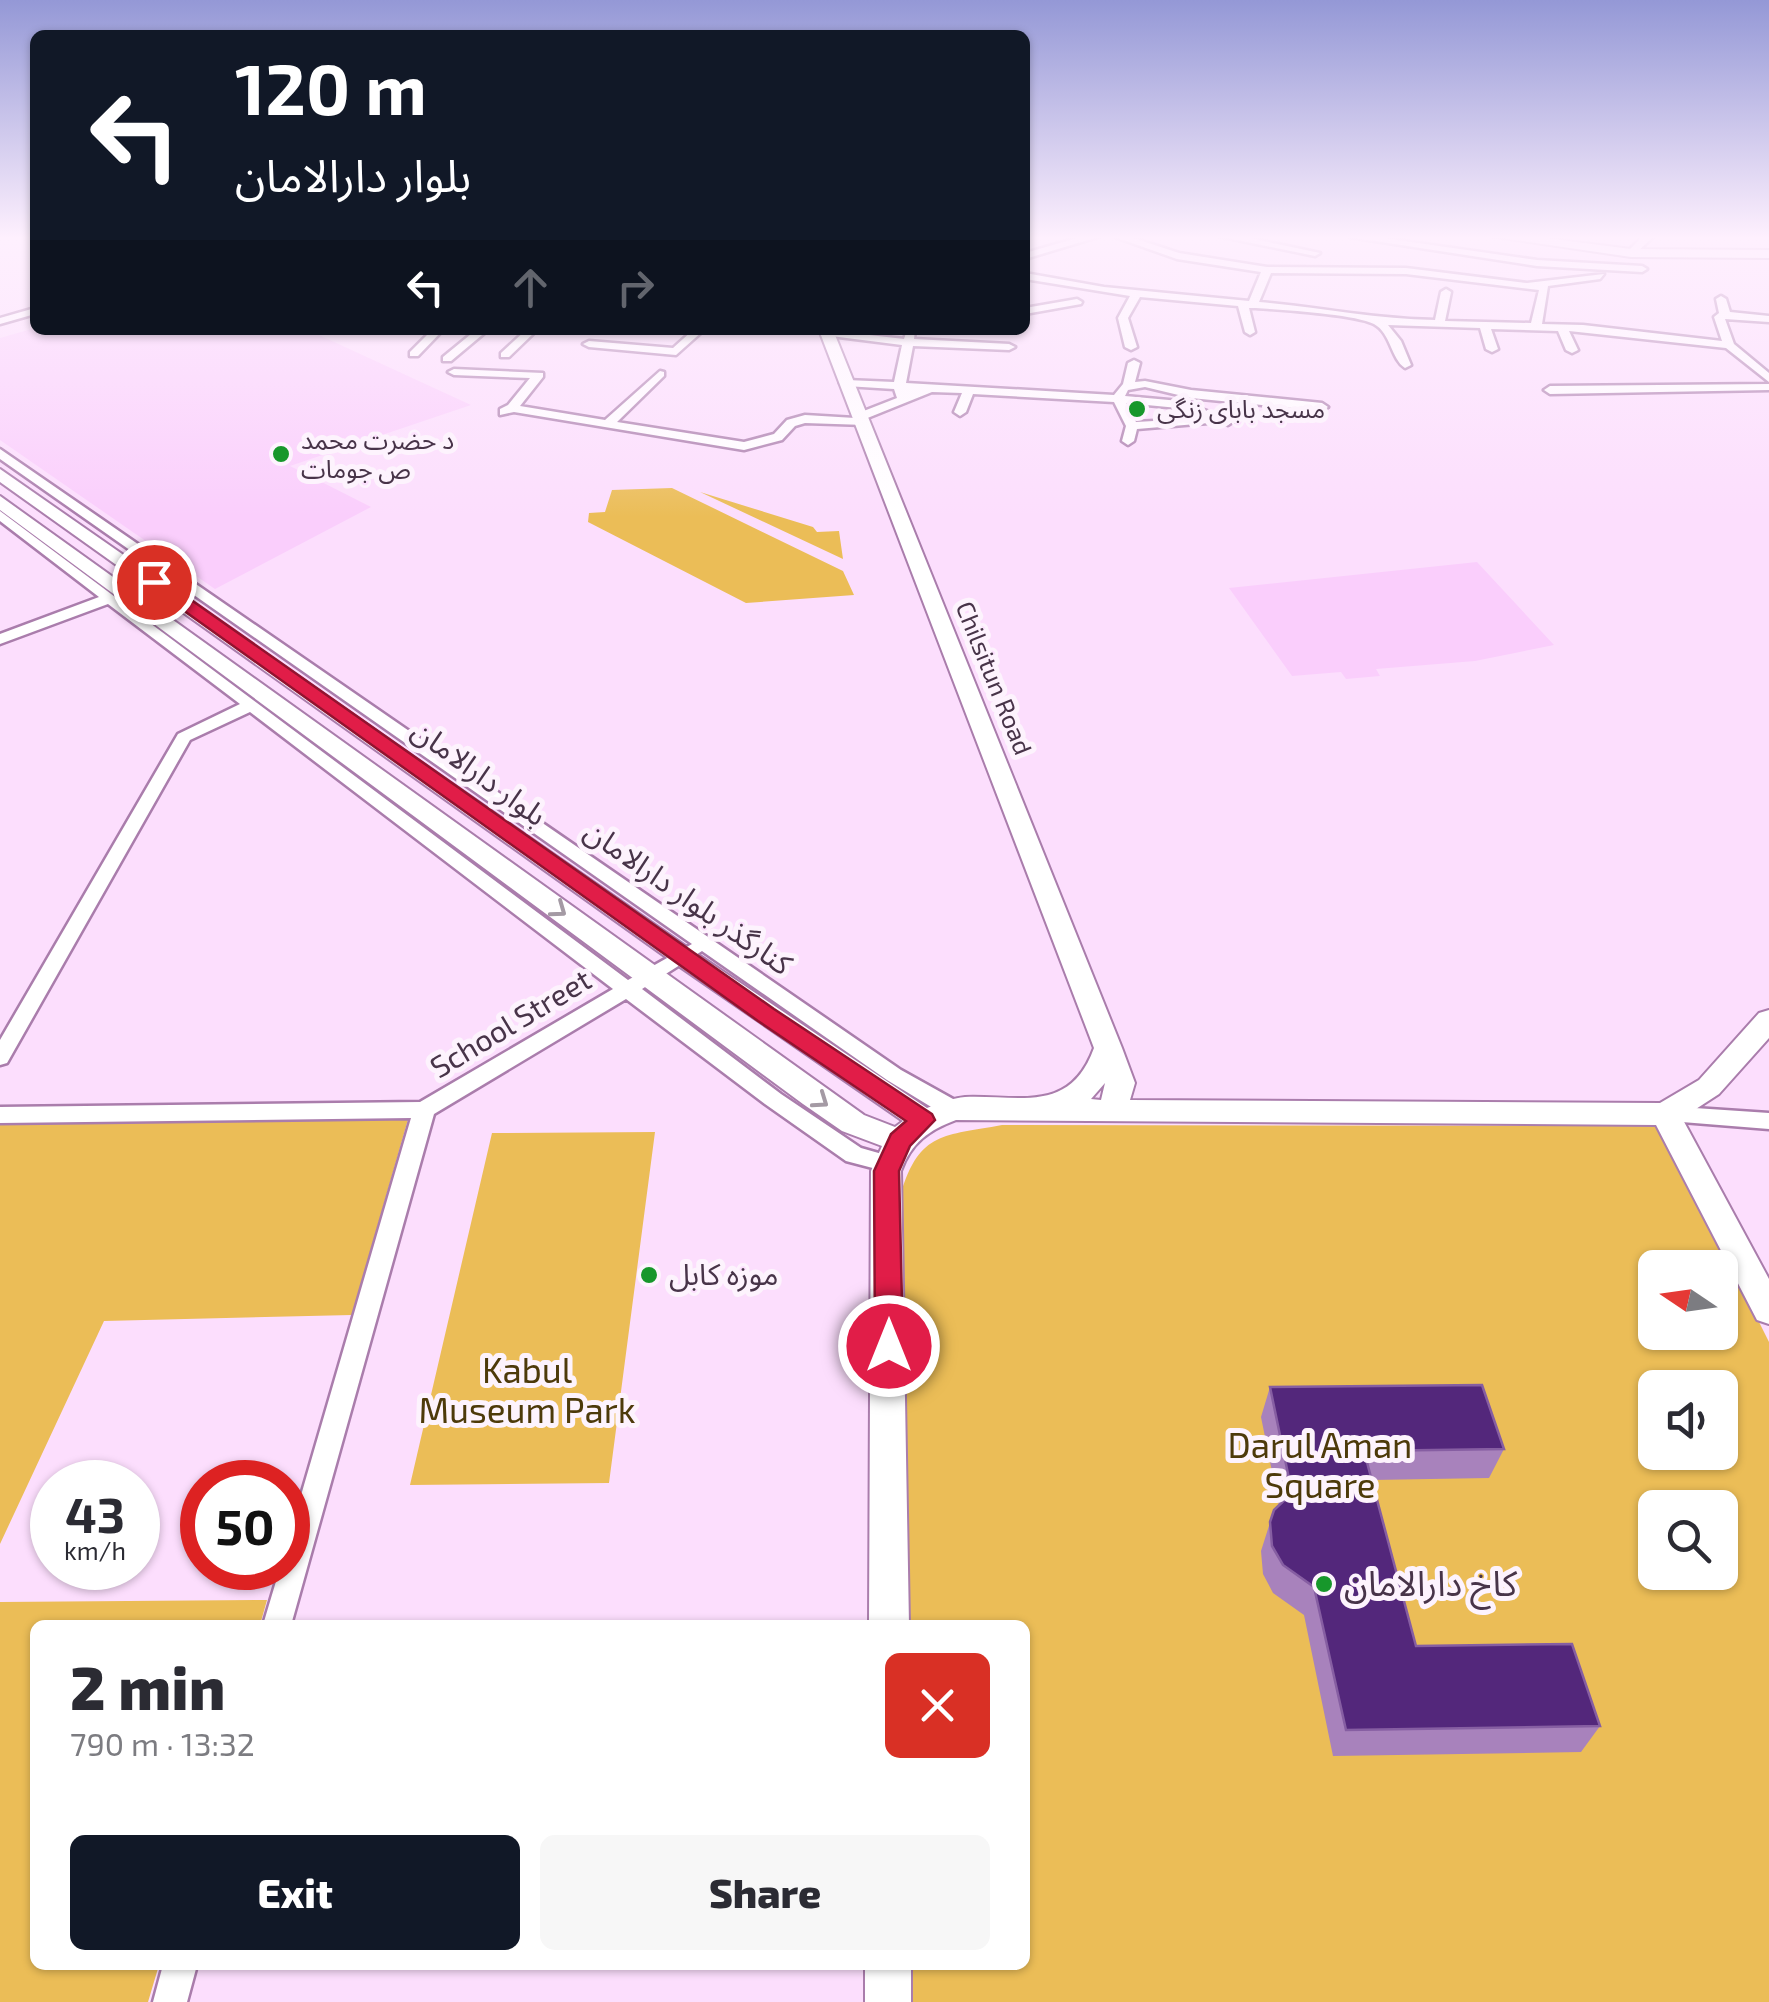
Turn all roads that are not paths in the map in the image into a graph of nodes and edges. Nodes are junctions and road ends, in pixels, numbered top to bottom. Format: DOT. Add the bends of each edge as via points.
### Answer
graph roads {
  1 [pos="1126,329"];
  2 [pos="1385,329"];
  3 [pos="1486,329"];
  4 [pos="1563,329"];
  5 [pos="1585,329"];
  6 [pos="1724,329"];
  7 [pos="433,335"];
  8 [pos="477,335"];
  9 [pos="527,335"];
  10 [pos="695,335"];
  11 [pos="827,335"];
  12 [pos="910,336"];
  13 [pos="589,344"];
  14 [pos="1729,345"];
  15 [pos="1009,347"];
  16 [pos="1131,347"];
  17 [pos="1492,349"];
  18 [pos="1572,350"];
  19 [pos="414,354"];
  20 [pos="505,355"];
  21 [pos="446,359"];
  22 [pos="1134,364"];
  23 [pos="1405,365"];
  24 [pos="454,372"];
  25 [pos="660,374"];
  26 [pos="846,382"];
  27 [pos="1769,383"];
  28 [pos="898,385"];
  29 [pos="1128,385"];
  30 [pos="930,389"];
  31 [pos="969,390"];
  32 [pos="1550,390"];
  33 [pos="1118,399"];
  34 [pos="901,400"];
  35 [pos="1322,407"];
  36 [pos="960,412"];
  37 [pos="861,419"];
  38 [pos="609,423"];
  39 [pos="1132,426"];
  40 [pos="1128,442"];
  41 [pos="0,452"];
  42 [pos="0,474"];
  43 [pos="0,501"];
  44 [pos="0,515"];
  45 [pos="154,574"];
  46 [pos="118,596"];
  47 [pos="0,639"];
  48 [pos="252,706"];
  49 [pos="704,943"];
  50 [pos="682,956"];
  51 [pos="640,982"];
  52 [pos="1762,1038"];
  53 [pos="1108,1048"];
  54 [pos="0,1058"];
  55 [pos="1044,1108"];
  56 [pos="424,1110"];
  57 [pos="954,1110"];
  58 [pos="1113,1110"];
  59 [pos="1217,1112"];
  60 [pos="1666,1114"];
  61 [pos="0,1115"];
  62 [pos="1769,1121"];
  63 [pos="904,1142"];
  64 [pos="1769,1310"];
  65 [pos="278,1620"];
  66 [pos="889,1620"];
  67 [pos="179,1970"];
  68 [pos="888,1970"];
  69 [pos="170,2002"];
  70 [pos="888,2002"];
  1 -- 16 [label="street"];
  2 -- 23 [label="street"];
  3 -- 17 [label="street"];
  4 -- 18 [label="street"];
  5 -- 14 [label="street"];
  6 -- 14 [label="street"];
  7 -- 19 [label="street"];
  8 -- 21 [label="street"];
  9 -- 20 [label="street"];
  10 -- 13 [label="street" via="676,352"];
  11 -- 26 [label="main road, Chilsitun Road"];
  12 -- 15 [label="street"];
  12 -- 28 [label="street"];
  14 -- 27 [label="street"];
  22 -- 29 [label="street"];
  24 -- 38 [label="street" via="539,375 507,410"];
  25 -- 38 [label="street"];
  26 -- 28 [label="street"];
  26 -- 37 [label="main road, Chilsitun Road"];
  27 -- 32 [label="street"];
  28 -- 30 [label="street"];
  28 -- 34 [label="street"];
  29 -- 33 [label="street"];
  29 -- 35 [label="street"];
  30 -- 31 [label="street"];
  30 -- 34 [label="street"];
  31 -- 33 [label="street"];
  31 -- 36 [label="street"];
  33 -- 39 [label="street"];
  33 -- 39 [label="street" via="1180,406 1228,421"];
  34 -- 37 [label="street"];
  37 -- 38 [label="street" via="804,419 778,437 744,446"];
  37 -- 53 [label="main road, Chilsitun Road"];
  39 -- 40 [label="street"];
  41 -- 45 [label="street, کنارگذر بلوار دارالامان"];
  42 -- 45 [label="main road, بلوار دارالامان"];
  43 -- 46 [label="main road"];
  44 -- 46 [label="street"];
  45 -- 46 [label="main road"];
  45 -- 49 [label="street, کنارگذر بلوار دارالامان"];
  45 -- 50 [label="main road, بلوار دارالامان"];
  46 -- 47 [label="street"];
  46 -- 48 [label="street"];
  46 -- 51 [label="main road, one-way"];
  48 -- 51 [label="street"];
  48 -- 54 [label="street" via="184,737"];
  49 -- 50 [label="street, School Street"];
  49 -- 57 [label="street, کنارگذر بلوار دارالامان"];
  50 -- 51 [label="street, School Street"];
  50 -- 63 [label="main road, بلوار دارالامان" via="890,1102"];
  51 -- 56 [label="street, School Street"];
  51 -- 63 [label="main road" via="853,1123"];
  52 -- 60 [label="main road" via="1709,1087"];
  53 -- 55 [label="main road" via="1082,1092"];
  53 -- 58 [label="main road" via="1120,1083"];
  53 -- 59 [label="main road" via="1160,1100"];
  55 -- 57 [label="main road"];
  55 -- 58 [label="main road"];
  56 -- 61 [label="street"];
  56 -- 65 [label="street"];
  57 -- 63 [label="main road"];
  58 -- 59 [label="main road"];
  59 -- 60 [label="main road"];
  60 -- 62 [label="street"];
  60 -- 64 [label="main road"];
  63 -- 66 [label="main road"];
  67 -- 69 [label="street"];
  68 -- 70 [label="main road"];
}
